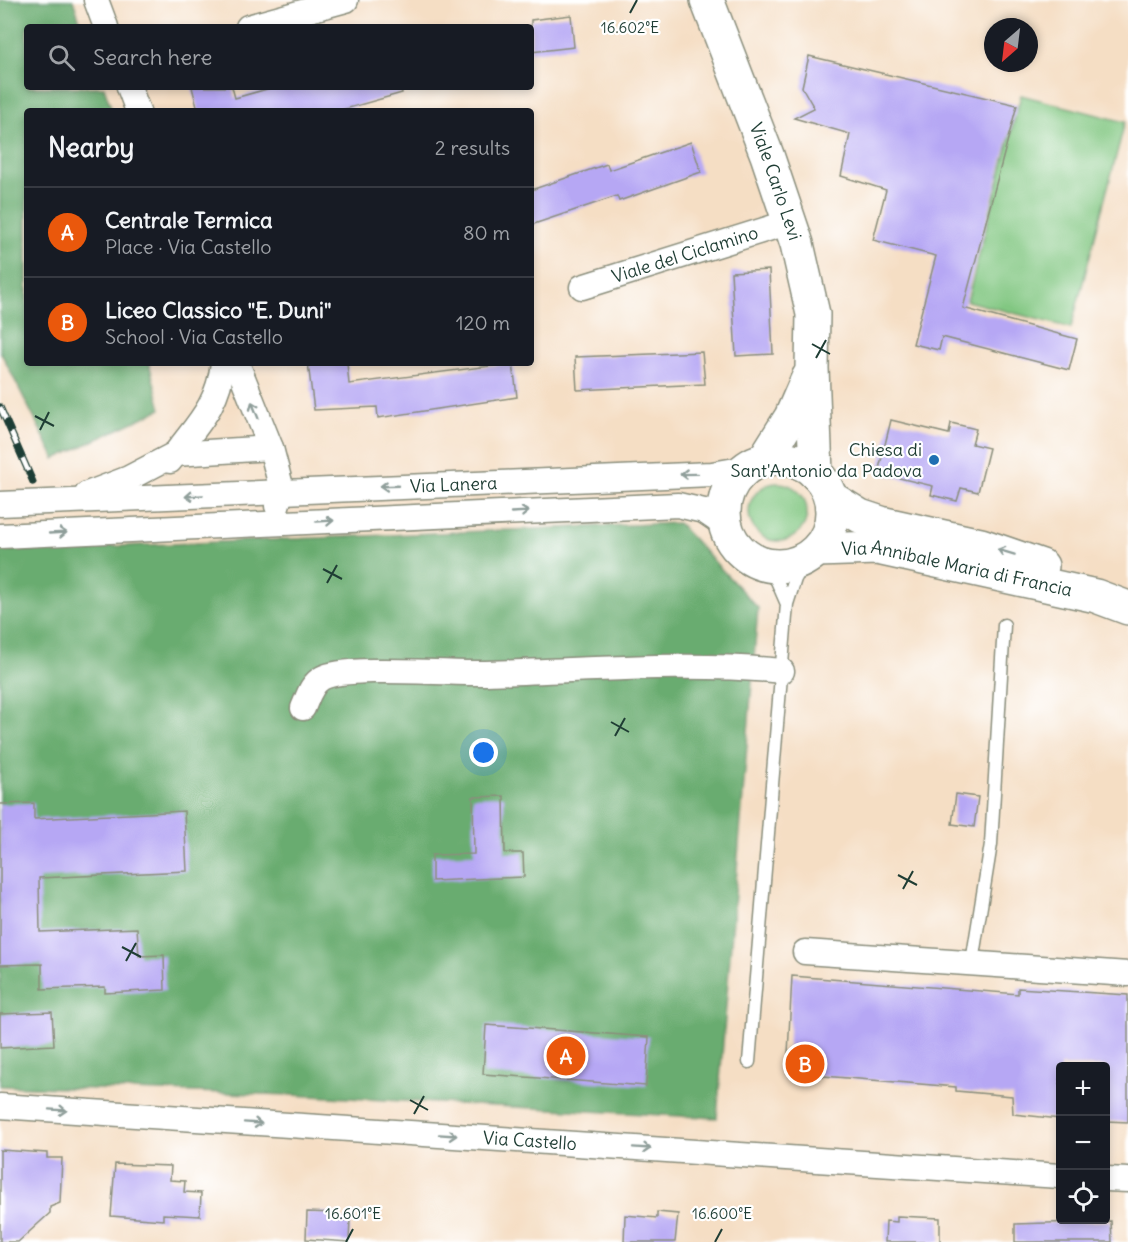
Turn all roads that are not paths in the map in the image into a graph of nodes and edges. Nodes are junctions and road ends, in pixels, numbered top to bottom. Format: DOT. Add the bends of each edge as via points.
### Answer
graph roads {
  1 [pos="96,0"];
  2 [pos="346,0"];
  3 [pos="707,0"];
  4 [pos="105,24"];
  5 [pos="259,24"];
  6 [pos="130,90"];
  7 [pos="137,108"];
  8 [pos="790,222"];
  9 [pos="582,287"];
  10 [pos="223,366"];
  11 [pos="238,366"];
  12 [pos="812,368"];
  13 [pos="271,448"];
  14 [pos="175,454"];
  15 [pos="755,464"];
  16 [pos="824,486"];
  17 [pos="282,490"];
  18 [pos="160,498"];
  19 [pos="70,501"];
  20 [pos="0,504"];
  21 [pos="267,523"];
  22 [pos="726,526"];
  23 [pos="171,528"];
  24 [pos="0,536"];
  25 [pos="811,555"];
  26 [pos="765,565"];
  27 [pos="1096,596"];
  28 [pos="788,604"];
  29 [pos="1128,608"];
  30 [pos="1004,625"];
  31 [pos="782,671"];
  32 [pos="303,708"];
  33 [pos="805,952"];
  34 [pos="972,962"];
  35 [pos="1128,974"];
  36 [pos="749,1062"];
  37 [pos="0,1106"];
  38 [pos="1056,1176"];
  39 [pos="1110,1179"];
  40 [pos="1128,1180"];
  1 -- 4 [label="street"];
  2 -- 5 [label="street"];
  3 -- 8 [label="main road, Viale Carlo Levi"];
  6 -- 7 [label="street"];
  8 -- 9 [label="street, Viale del Ciclamino"];
  8 -- 12 [label="main road, Viale Carlo Levi" via="813,314"];
  10 -- 14 [label="street" via="221,381 206,417"];
  13 -- 11 [label="street, one-way"];
  12 -- 15 [label="main road, Viale Carlo Levi" via="791,417"];
  12 -- 16 [label="main road, Viale Carlo Levi"];
  13 -- 14 [label="street, Via Lanera"];
  13 -- 17 [label="street"];
  14 -- 18 [label="street" via="160,482"];
  14 -- 19 [label="street, Via Lanera" via="129,478"];
  15 -- 16 [label="main road" via="792,460"];
  15 -- 17 [label="street, Via Lanera, one-way" via="712,474"];
  15 -- 22 [label="main road" via="737,477 727,494"];
  16 -- 25 [label="main road" via="831,526"];
  27 -- 16 [label="main road, Via Annibale Maria di Francia, one-way" via="1066,576 1021,557 860,516"];
  17 -- 18 [label="street, Via Lanera, one-way"];
  17 -- 21 [label="street"];
  18 -- 19 [label="street, Via Lanera"];
  18 -- 23 [label="street"];
  19 -- 20 [label="street, Via Lanera"];
  21 -- 22 [label="street, Via Lanera, one-way" via="678,505 704,511"];
  21 -- 23 [label="street, Via Lanera"];
  22 -- 26 [label="main road" via="740,551"];
  24 -- 23 [label="street, Via Lanera, one-way"];
  25 -- 26 [label="main road" via="793,565"];
  25 -- 27 [label="main road, Via Annibale Maria di Francia" via="877,548"];
  25 -- 28 [label="lane" via="795,579"];
  26 -- 28 [label="lane"];
  27 -- 29 [label="main road, Via Annibale Maria di Francia"];
  28 -- 31 [label="lane"];
  30 -- 34 [label="lane" via="991,844"];
  31 -- 32 [label="street" via="733,666 484,673 347,672 323,677 313,686"];
  31 -- 36 [label="lane"];
  33 -- 34 [label="street"];
  34 -- 35 [label="street"];
  37 -- 38 [label="street, Via Castello, one-way"];
  39 -- 40 [label="street"];
}
